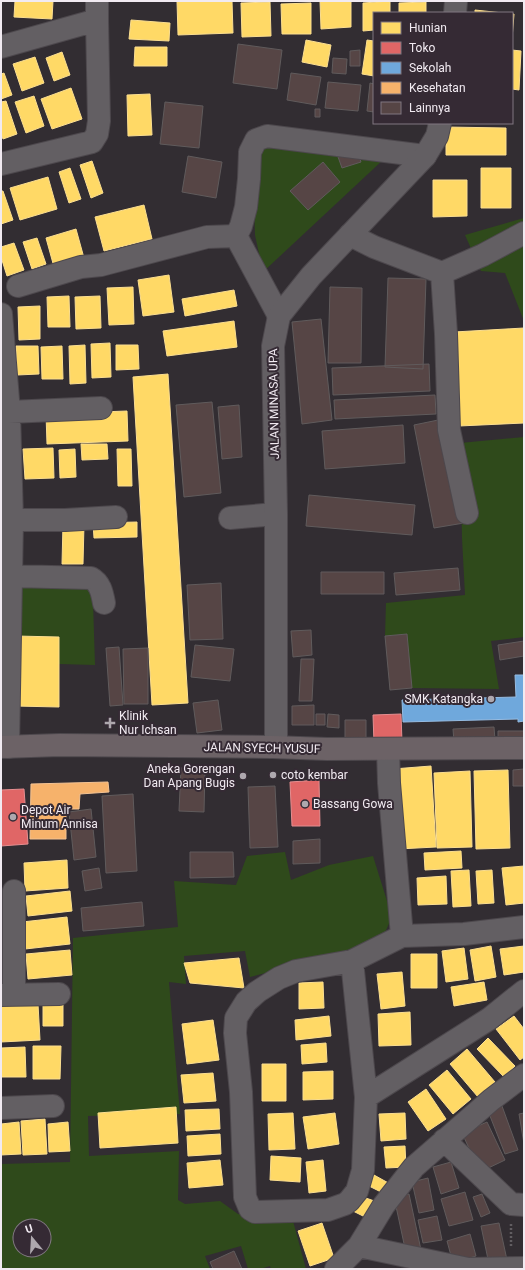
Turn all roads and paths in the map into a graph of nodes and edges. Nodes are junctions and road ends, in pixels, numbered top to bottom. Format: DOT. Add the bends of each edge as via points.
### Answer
graph roads {
  1 [pos="456,1"];
  2 [pos="97,11"];
  3 [pos="455,12"];
  4 [pos="1,47"];
  5 [pos="440,124"];
  6 [pos="425,156"];
  7 [pos="1,164"];
  8 [pos="524,233"];
  9 [pos="350,235"];
  10 [pos="236,236"];
  11 [pos="442,273"];
  12 [pos="18,286"];
  13 [pos="1,314"];
  14 [pos="279,316"];
  15 [pos="101,408"];
  16 [pos="9,412"];
  17 [pos="276,514"];
  18 [pos="467,514"];
  19 [pos="116,517"];
  20 [pos="230,518"];
  21 [pos="12,520"];
  22 [pos="12,576"];
  23 [pos="104,602"];
  24 [pos="4,747"];
  25 [pos="276,747"];
  26 [pos="524,748"];
  27 [pos="388,749"];
  28 [pos="14,891"];
  29 [pos="524,927"];
  30 [pos="402,936"];
  31 [pos="352,961"];
  32 [pos="524,991"];
  33 [pos="59,994"];
  34 [pos="8,995"];
  35 [pos="524,1074"];
  36 [pos="366,1097"];
  37 [pos="54,1106"];
  38 [pos="1,1108"];
  39 [pos="444,1140"];
  40 [pos="517,1204"];
  41 [pos="359,1246"];
  42 [pos="518,1268"];
  43 [pos="336,1269"];
  1 -- 3 [label="street"];
  2 -- 4 [label="street"];
  2 -- 7 [label="street" via="99,121 97,134 92,142"];
  5 -- 6 [label="street, JALAN MINASA UPA" via="437,136"];
  6 -- 9 [label="street, JALAN MINASA UPA"];
  6 -- 10 [label="street" via="267,136 256,140 250,152 246,207"];
  8 -- 11 [label="street"];
  9 -- 11 [label="street"];
  9 -- 14 [label="street, JALAN MINASA UPA" via="311,276"];
  10 -- 12 [label="street" via="207,237 101,265 81,267"];
  10 -- 14 [label="street"];
  11 -- 18 [label="street" via="449,430"];
  13 -- 16 [label="street"];
  14 -- 17 [label="street, JALAN MINASA UPA" via="273,346"];
  15 -- 16 [label="street"];
  16 -- 21 [label="street"];
  17 -- 20 [label="street"];
  17 -- 25 [label="street, JALAN MINASA UPA"];
  19 -- 21 [label="street"];
  21 -- 22 [label="street"];
  22 -- 23 [label="street" via="91,578 97,581"];
  22 -- 24 [label="street"];
  24 -- 25 [label="main road, JALAN SYECH YUSUF"];
  25 -- 27 [label="main road, JALAN SYECH YUSUF"];
  26 -- 27 [label="main road, JALAN SYECH YUSUF"];
  27 -- 30 [label="street"];
  28 -- 34 [label="street"];
  29 -- 30 [label="street" via="464,934"];
  30 -- 31 [label="street"];
  31 -- 36 [label="street"];
  31 -- 36 [label="street" via="296,971 279,978 246,1002 236,1018 245,1197 250,1209 255,1212 328,1210 349,1201 356,1191 362,1170"];
  32 -- 36 [label="street" via="489,1019"];
  33 -- 34 [label="street"];
  35 -- 39 [label="street"];
  37 -- 38 [label="street"];
  39 -- 40 [label="street"];
  39 -- 41 [label="street" via="414,1167 384,1205"];
  40 -- 42 [label="path"];
  41 -- 42 [label="street" via="468,1269"];
  41 -- 43 [label="street"];
}
